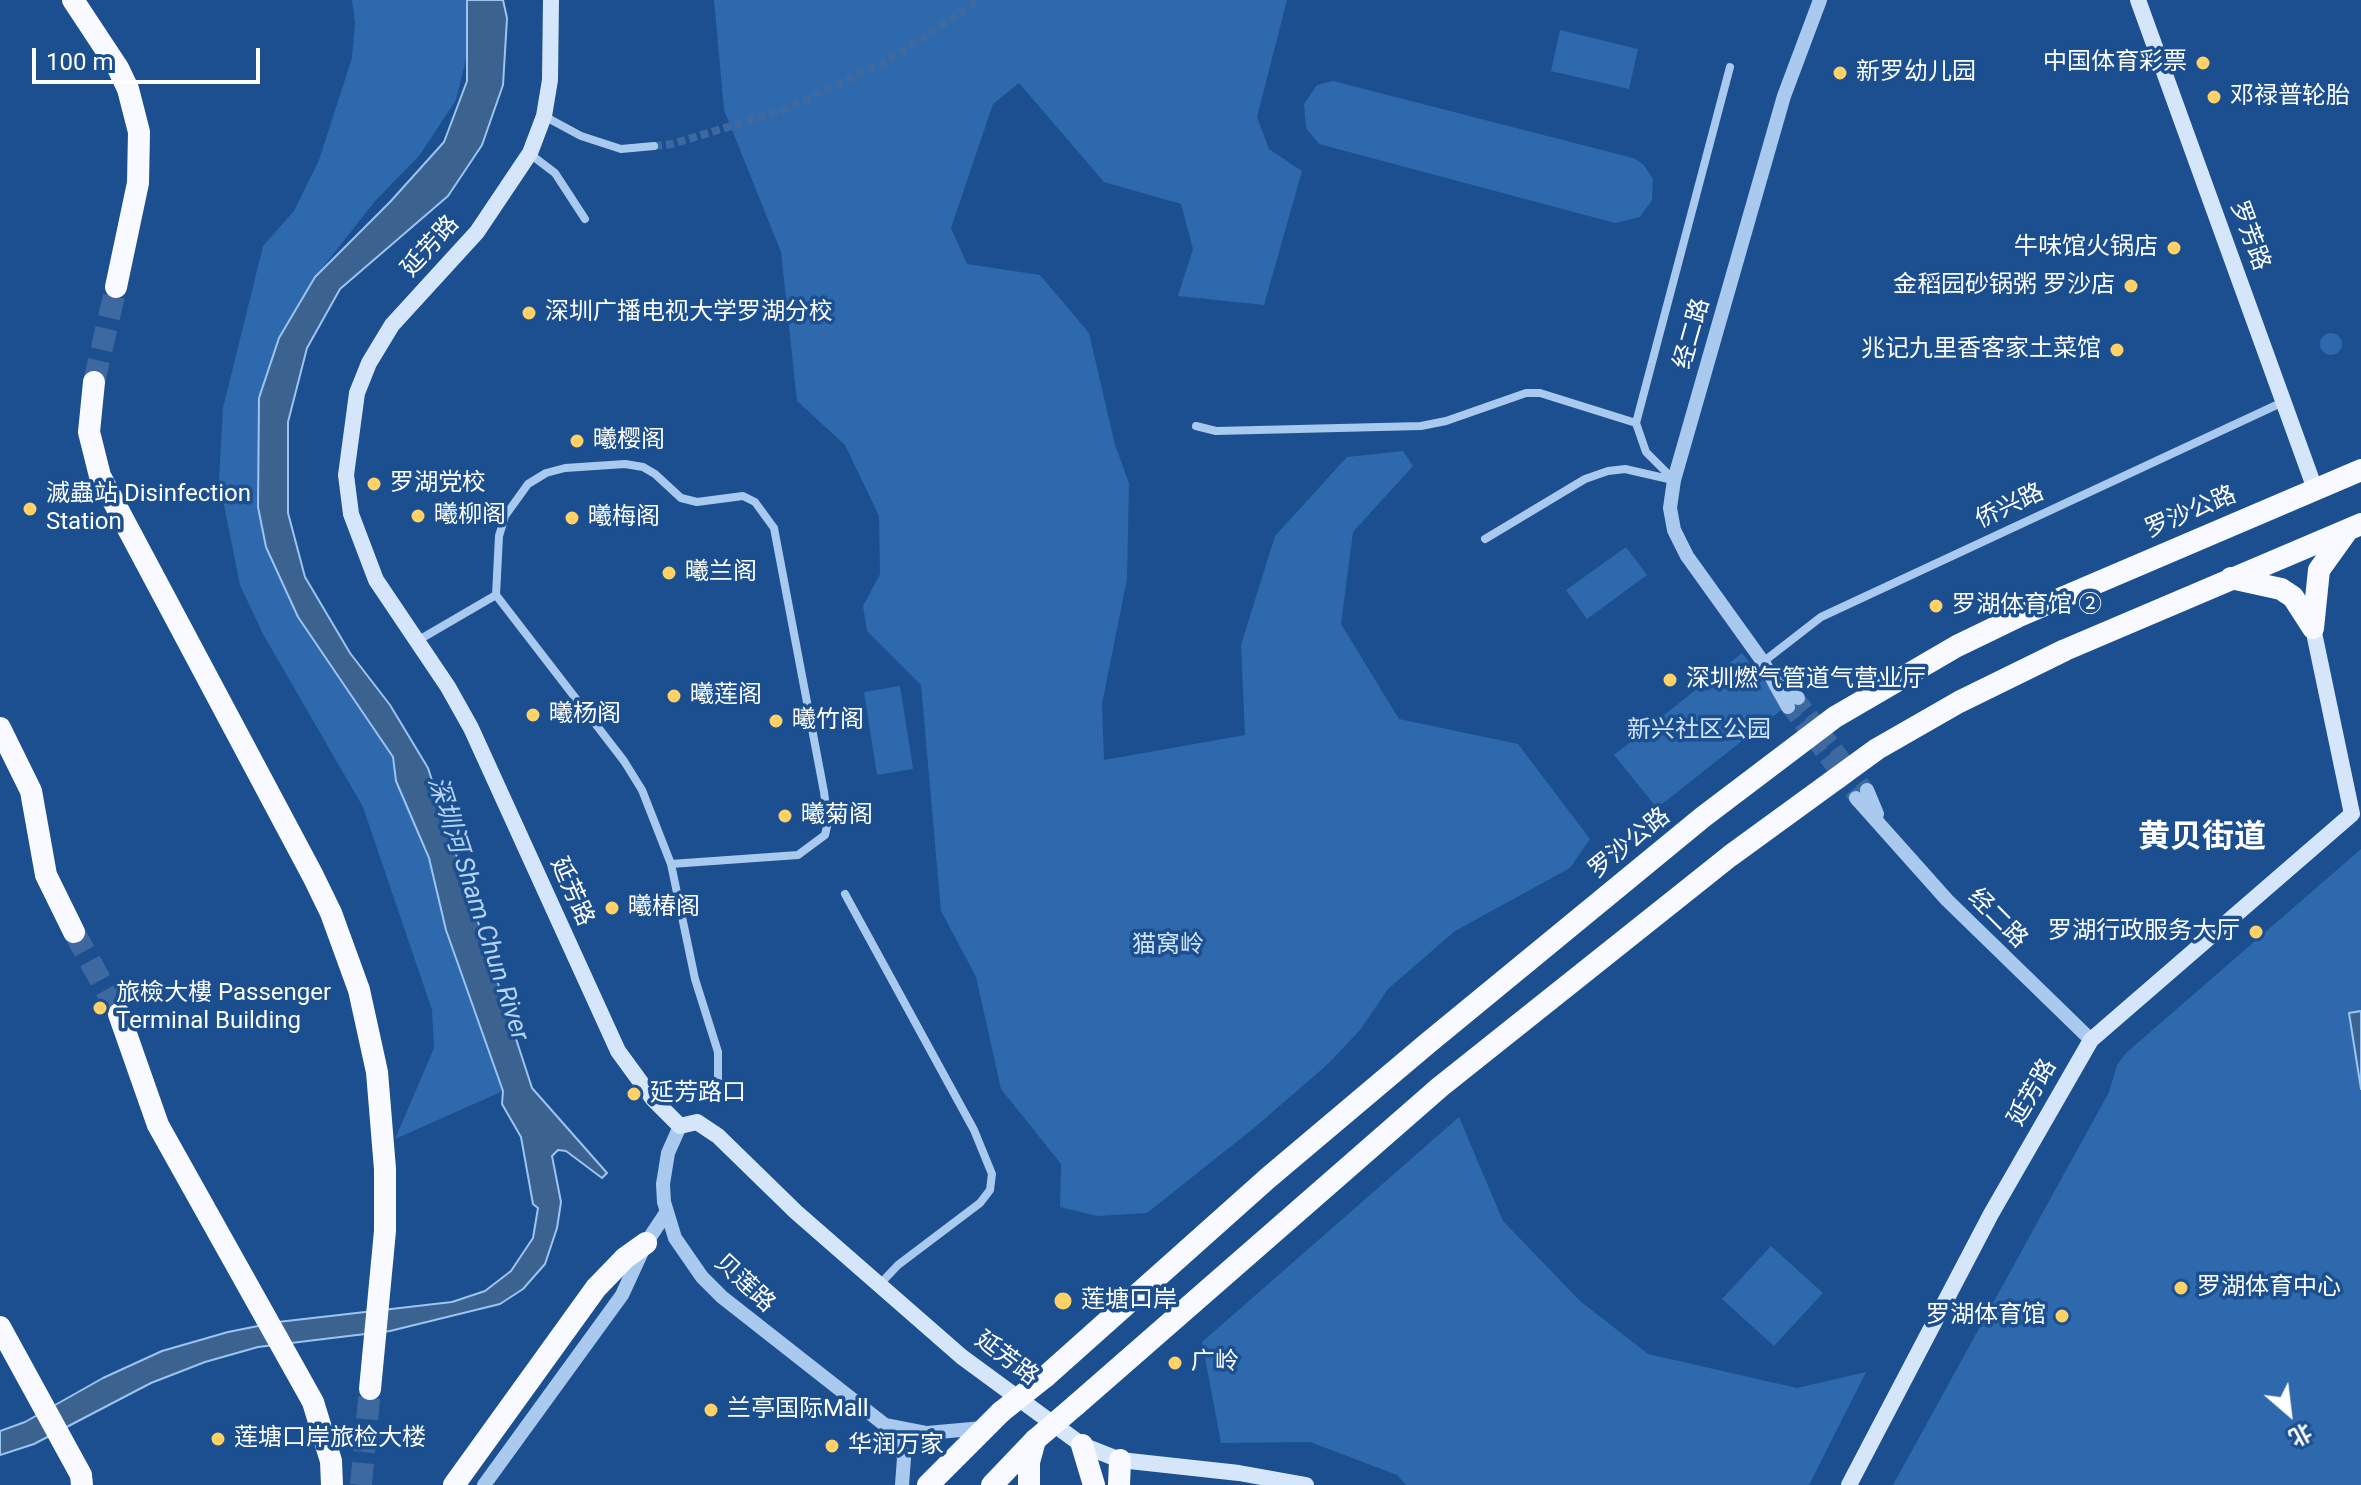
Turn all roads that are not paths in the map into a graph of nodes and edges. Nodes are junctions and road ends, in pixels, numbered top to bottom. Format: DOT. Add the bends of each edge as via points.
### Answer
graph roads {
  1 [pos="73,0"];
  2 [pos="551,0"];
  3 [pos="1820,0"];
  4 [pos="2138,0"];
  5 [pos="1730,67"];
  6 [pos="544,116"];
  7 [pos="654,146"];
  8 [pos="530,153"];
  9 [pos="585,219"];
  10 [pos="116,287"];
  11 [pos="94,382"];
  12 [pos="2283,402"];
  13 [pos="1636,423"];
  14 [pos="1196,426"];
  15 [pos="2361,470"];
  16 [pos="1674,480"];
  17 [pos="2324,485"];
  18 [pos="2355,527"];
  19 [pos="1485,539"];
  20 [pos="2230,578"];
  21 [pos="496,595"];
  22 [pos="2313,628"];
  23 [pos="416,641"];
  24 [pos="1763,662"];
  25 [pos="1793,702"];
  26 [pos="0,728"];
  27 [pos="1862,794"];
  28 [pos="2356,810"];
  29 [pos="671,864"];
  30 [pos="845,894"];
  31 [pos="74,932"];
  32 [pos="119,1014"];
  33 [pos="2091,1040"];
  34 [pos="718,1079"];
  35 [pos="680,1126"];
  36 [pos="666,1213"];
  37 [pos="646,1243"];
  38 [pos="879,1285"];
  39 [pos="0,1327"];
  40 [pos="370,1389"];
  41 [pos="885,1425"];
  42 [pos="983,1428"];
  43 [pos="1035,1440"];
  44 [pos="1082,1445"];
  45 [pos="1120,1460"];
  46 [pos="82,1485"];
  47 [pos="332,1485"];
  48 [pos="454,1485"];
  49 [pos="484,1485"];
  50 [pos="902,1485"];
  51 [pos="928,1485"];
  52 [pos="992,1485"];
  53 [pos="1029,1485"];
  54 [pos="1094,1485"];
  55 [pos="1119,1485"];
  56 [pos="1306,1485"];
  57 [pos="1849,1485"];
  1 -- 10 [label="highway" via="118,68 139,132 138,183"];
  2 -- 6 [label="main road, 延芳路" via="553,45"];
  3 -- 16 [label="street, 经二路" via="1784,96"];
  4 -- 12 [label="main road, 罗芳路"];
  5 -- 13 [label="street"];
  6 -- 7 [label="street" via="621,149"];
  6 -- 8 [label="main road, 延芳路"];
  8 -- 9 [label="street" via="555,173"];
  8 -- 23 [label="main road, 延芳路" via="468,243 392,325 357,393 346,475 351,514 376,580"];
  11 -- 40 [label="highway" via="89,432 100,476 331,913 359,990 377,1072 385,1169 385,1231"];
  12 -- 17 [label="main road, 罗芳路"];
  12 -- 24 [label="street, 侨兴路" via="1821,617"];
  13 -- 14 [label="street" via="1526,393 1421,426 1216,431"];
  13 -- 16 [label="street" via="1646,452"];
  15 -- 17 [label="highway, 罗沙公路"];
  16 -- 19 [label="street" via="1625,469 1608,471 1585,479"];
  16 -- 24 [label="street, 经二路" via="1674,530"];
  17 -- 42 [label="highway, 罗沙公路, bridge" via="1993,628 1835,717 1703,817 1428,1043"];
  18 -- 20 [label="highway"];
  18 -- 22 [label="highway" via="2319,570"];
  20 -- 22 [label="highway" via="2281,589 2293,597"];
  20 -- 43 [label="highway, bridge" via="1959,702 1877,749 1799,803 1440,1087"];
  21 -- 23 [label="street"];
  21 -- 29 [label="street" via="624,761 642,790"];
  21 -- 29 [label="street" via="505,516 528,484 546,473 643,467 681,498 697,502 743,496 765,513 774,528 824,792 825,835 798,855"];
  22 -- 28 [label="main road"];
  23 -- 35 [label="main road, 延芳路" via="471,728 618,1051"];
  24 -- 25 [label="street, 经二路"];
  26 -- 31 [label="highway" via="31,791 46,875"];
  27 -- 33 [label="street, 经二路" via="1947,900"];
  28 -- 33 [label="main road, 延芳路"];
  29 -- 34 [label="street" via="695,979 718,1052"];
  30 -- 38 [label="street" via="974,1130 992,1174 990,1190 980,1203"];
  32 -- 47 [label="highway" via="154,1115 313,1402 331,1461"];
  33 -- 57 [label="main road, 延芳路" via="1991,1214"];
  35 -- 36 [label="street, 贝莲路" via="663,1184"];
  35 -- 38 [label="main road, 延芳路" via="697,1122 718,1136"];
  36 -- 37 [label="street"];
  36 -- 41 [label="street, 贝莲路" via="688,1259 722,1297"];
  37 -- 48 [label="highway" via="596,1288"];
  37 -- 49 [label="street" via="622,1295"];
  38 -- 44 [label="main road, 延芳路" via="962,1357"];
  39 -- 46 [label="highway"];
  41 -- 42 [label="street, 贝莲路" via="927,1433"];
  41 -- 50 [label="street, 贝莲路" via="904,1458"];
  42 -- 51 [label="highway"];
  43 -- 52 [label="highway"];
  43 -- 53 [label="highway"];
  44 -- 45 [label="main road, 延芳路"];
  44 -- 54 [label="highway"];
  45 -- 55 [label="highway"];
  45 -- 56 [label="main road, 延芳路"];
}
